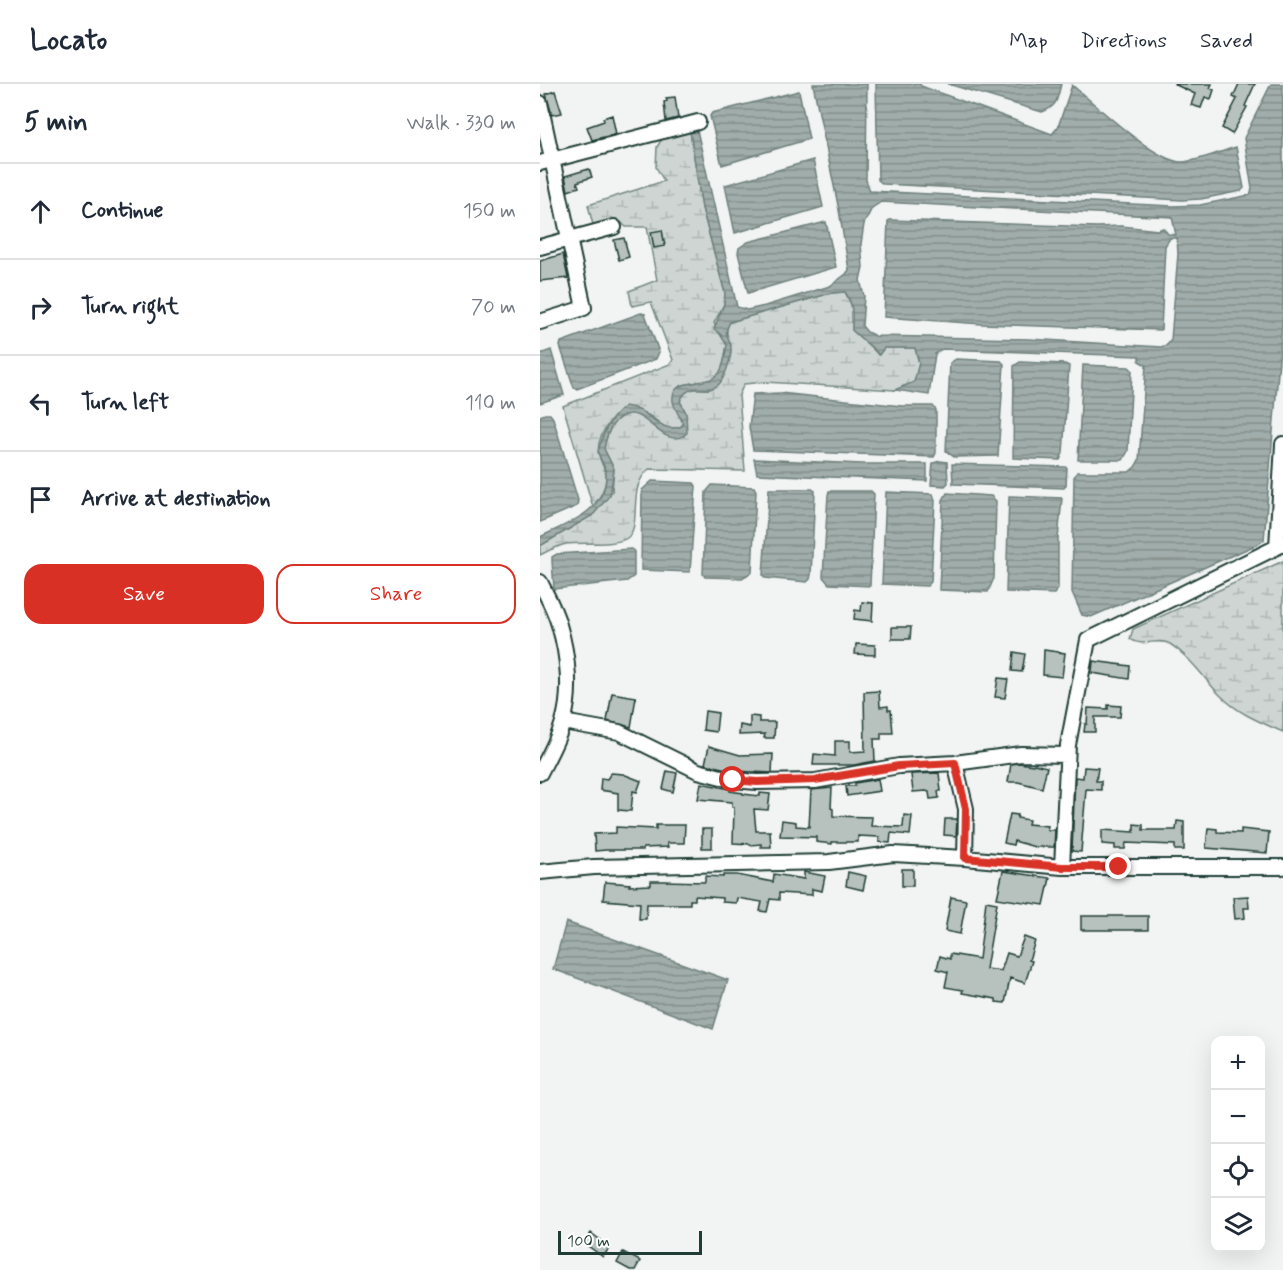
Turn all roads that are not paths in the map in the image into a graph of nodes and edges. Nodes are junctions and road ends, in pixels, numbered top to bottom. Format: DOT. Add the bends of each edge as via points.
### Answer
graph roads {
  1 [pos="540,104"];
  2 [pos="698,122"];
  3 [pos="546,161"];
  4 [pos="614,227"];
  5 [pos="569,239"];
  6 [pos="540,247"];
  7 [pos="540,322"];
  8 [pos="1283,444"];
  9 [pos="1280,545"];
  10 [pos="540,582"];
  11 [pos="563,722"];
  12 [pos="1067,755"];
  13 [pos="955,763"];
  14 [pos="540,773"];
  15 [pos="965,858"];
  16 [pos="1062,867"];
  17 [pos="1283,867"];
  18 [pos="540,872"];
  1 -- 3 [label="street"];
  2 -- 3 [label="street"];
  3 -- 5 [label="street"];
  4 -- 5 [label="street"];
  5 -- 6 [label="street"];
  5 -- 7 [label="street" via="584,308"];
  8 -- 9 [label="street"];
  9 -- 12 [label="street" via="1088,640"];
  10 -- 11 [label="street" via="559,623 564,646 568,673"];
  11 -- 13 [label="street" via="620,732 698,771 733,780 815,780 899,766"];
  11 -- 14 [label="street"];
  12 -- 13 [label="street" via="1021,754"];
  12 -- 16 [label="street"];
  13 -- 15 [label="street" via="966,809"];
  15 -- 16 [label="street"];
  15 -- 18 [label="street" via="893,854 829,862 594,867"];
  16 -- 17 [label="street"];
}
